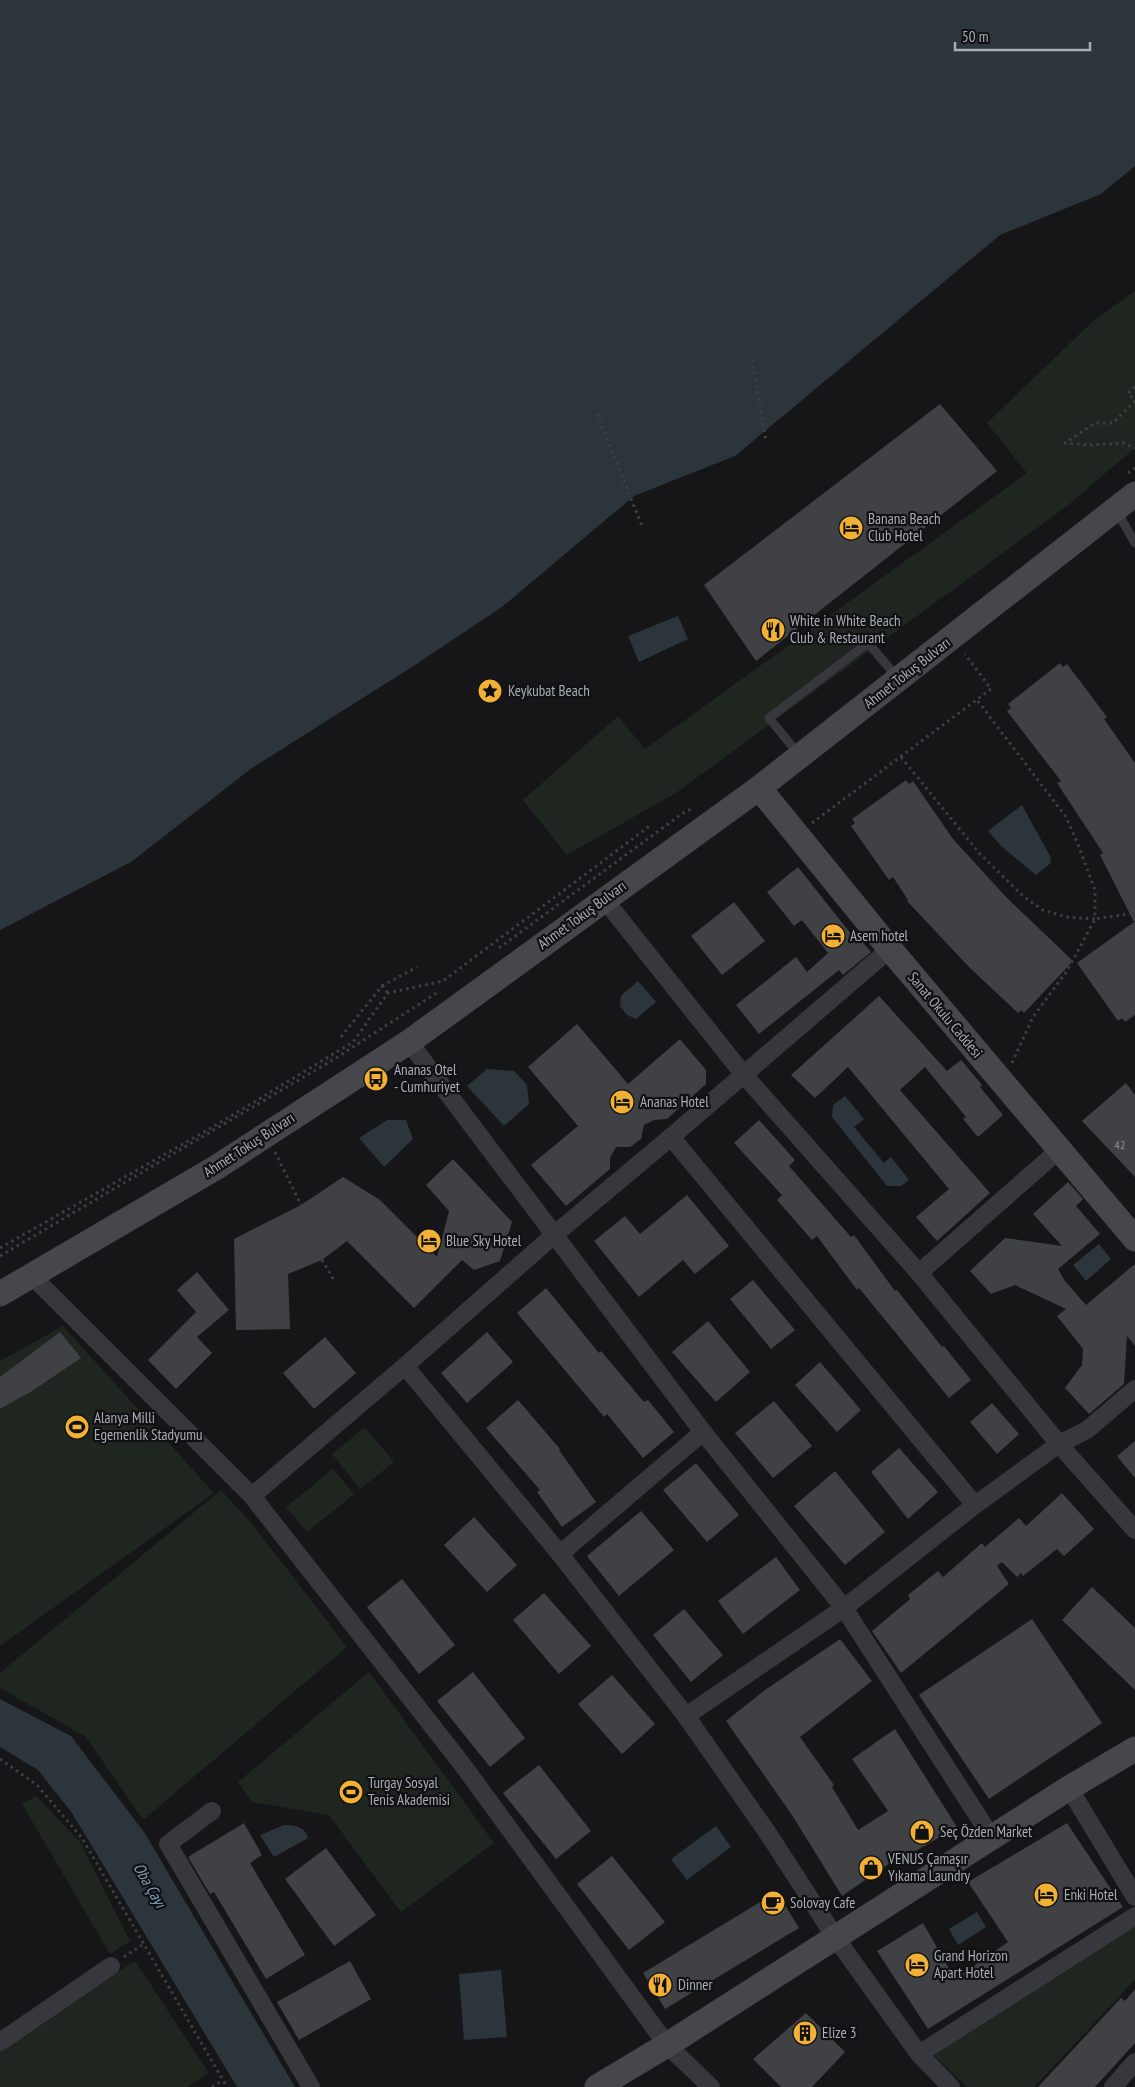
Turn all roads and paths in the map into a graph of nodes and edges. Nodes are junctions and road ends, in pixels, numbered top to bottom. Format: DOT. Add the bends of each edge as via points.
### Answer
graph roads {
  1 [pos="752,358"];
  2 [pos="1135,387"];
  3 [pos="597,414"];
  4 [pos="766,441"];
  5 [pos="1135,448"];
  6 [pos="1135,468"];
  7 [pos="1131,484"];
  8 [pos="1116,510"];
  9 [pos="642,526"];
  10 [pos="1135,543"];
  11 [pos="965,654"];
  12 [pos="899,679"];
  13 [pos="977,700"];
  14 [pos="800,756"];
  15 [pos="901,756"];
  16 [pos="759,788"];
  17 [pos="697,806"];
  18 [pos="651,824"];
  19 [pos="806,828"];
  20 [pos="604,899"];
  21 [pos="1135,913"];
  22 [pos="1095,919"];
  23 [pos="496,950"];
  24 [pos="890,950"];
  25 [pos="417,967"];
  26 [pos="382,986"];
  27 [pos="440,991"];
  28 [pos="388,993"];
  29 [pos="341,1037"];
  30 [pos="409,1042"];
  31 [pos="744,1075"];
  32 [pos="998,1079"];
  33 [pos="266,1135"];
  34 [pos="671,1137"];
  35 [pos="1059,1150"];
  36 [pos="301,1205"];
  37 [pos="554,1235"];
  38 [pos="1134,1237"];
  39 [pos="0,1248"];
  40 [pos="0,1256"];
  41 [pos="322,1260"];
  42 [pos="918,1273"];
  43 [pos="32,1276"];
  44 [pos="335,1282"];
  45 [pos="0,1294"];
  46 [pos="405,1366"];
  47 [pos="1135,1389"];
  48 [pos="703,1432"];
  49 [pos="1059,1444"];
  50 [pos="252,1496"];
  51 [pos="975,1505"];
  52 [pos="1135,1530"];
  53 [pos="560,1554"];
  54 [pos="844,1608"];
  55 [pos="686,1716"];
  56 [pos="1135,1749"];
  57 [pos="0,1759"];
  58 [pos="1069,1788"];
  59 [pos="212,1811"];
  60 [pos="992,1838"];
  61 [pos="1135,1897"];
  62 [pos="1135,1916"];
  63 [pos="835,1937"];
  64 [pos="111,1966"];
  65 [pos="0,2042"];
  66 [pos="667,2045"];
  67 [pos="919,2054"];
  68 [pos="1135,2062"];
  69 [pos="223,2080"];
  70 [pos="212,2087"];
  71 [pos="227,2087"];
  72 [pos="312,2087"];
  73 [pos="597,2087"];
  74 [pos="711,2087"];
  75 [pos="951,2087"];
  76 [pos="1113,2087"];
  1 -- 4 [label="path"];
  2 -- 5 [label="path" via="1128,393 1135,401 1113,423 1095,422 1065,443 1122,443"];
  3 -- 9 [label="path"];
  6 -- 7 [label="path"];
  7 -- 8 [label="main road, Ahmet Tokuş Bulvarı"];
  8 -- 10 [label="lane"];
  8 -- 12 [label="main road, Ahmet Tokuş Bulvarı"];
  11 -- 13 [label="path" via="991,689"];
  12 -- 14 [label="main road, Ahmet Tokuş Bulvarı"];
  12 -- 14 [label="lane" via="868,644 769,718"];
  13 -- 15 [label="path"];
  13 -- 22 [label="path" via="1066,817 1095,890"];
  14 -- 16 [label="main road, Ahmet Tokuş Bulvarı"];
  15 -- 19 [label="path"];
  15 -- 22 [label="path" via="980,854 1024,897 1043,910 1066,917"];
  16 -- 20 [label="main road, Ahmet Tokuş Bulvarı"];
  16 -- 24 [label="main road, Sanat Okulu Caddesi"];
  17 -- 23 [label="path"];
  18 -- 28 [label="path" via="443,981"];
  20 -- 30 [label="main road, Ahmet Tokuş Bulvarı"];
  20 -- 31 [label="street"];
  21 -- 22 [label="path"];
  22 -- 32 [label="path" via="1067,971 1033,1017 1010,1066"];
  24 -- 31 [label="street"];
  24 -- 32 [label="main road, Sanat Okulu Caddesi"];
  25 -- 26 [label="path"];
  26 -- 28 [label="path"];
  26 -- 29 [label="path"];
  27 -- 40 [label="path" via="336,1058"];
  28 -- 39 [label="path" via="353,1042 211,1128"];
  30 -- 33 [label="main road, Ahmet Tokuş Bulvarı"];
  30 -- 37 [label="street"];
  31 -- 34 [label="street"];
  31 -- 42 [label="street"];
  32 -- 35 [label="main road, Sanat Okulu Caddesi"];
  33 -- 36 [label="path"];
  33 -- 43 [label="main road, Ahmet Tokuş Bulvarı" via="218,1167"];
  34 -- 37 [label="street"];
  34 -- 51 [label="street"];
  35 -- 38 [label="main road, Sanat Okulu Caddesi"];
  35 -- 42 [label="street"];
  37 -- 46 [label="street"];
  37 -- 48 [label="street"];
  41 -- 44 [label="path"];
  42 -- 49 [label="street"];
  43 -- 45 [label="main road, Ahmet Tokuş Bulvarı"];
  43 -- 50 [label="street"];
  46 -- 50 [label="street"];
  46 -- 53 [label="street"];
  47 -- 49 [label="street" via="1087,1430"];
  48 -- 53 [label="street"];
  48 -- 54 [label="street"];
  49 -- 51 [label="street"];
  49 -- 52 [label="street"];
  50 -- 66 [label="street" via="462,1764"];
  51 -- 54 [label="street"];
  53 -- 55 [label="street"];
  54 -- 55 [label="street"];
  54 -- 60 [label="street"];
  55 -- 63 [label="street"];
  56 -- 58 [label="main road"];
  57 -- 69 [label="path" via="38,1785 82,1838"];
  58 -- 60 [label="main road"];
  58 -- 61 [label="street"];
  59 -- 72 [label="street" via="168,1844"];
  60 -- 63 [label="main road"];
  62 -- 67 [label="street"];
  63 -- 66 [label="main road"];
  63 -- 67 [label="street"];
  64 -- 65 [label="street"];
  66 -- 73 [label="main road"];
  66 -- 74 [label="street"];
  67 -- 75 [label="street"];
  68 -- 76 [label="street"];
  69 -- 70 [label="path"];
  69 -- 71 [label="path"];
}
